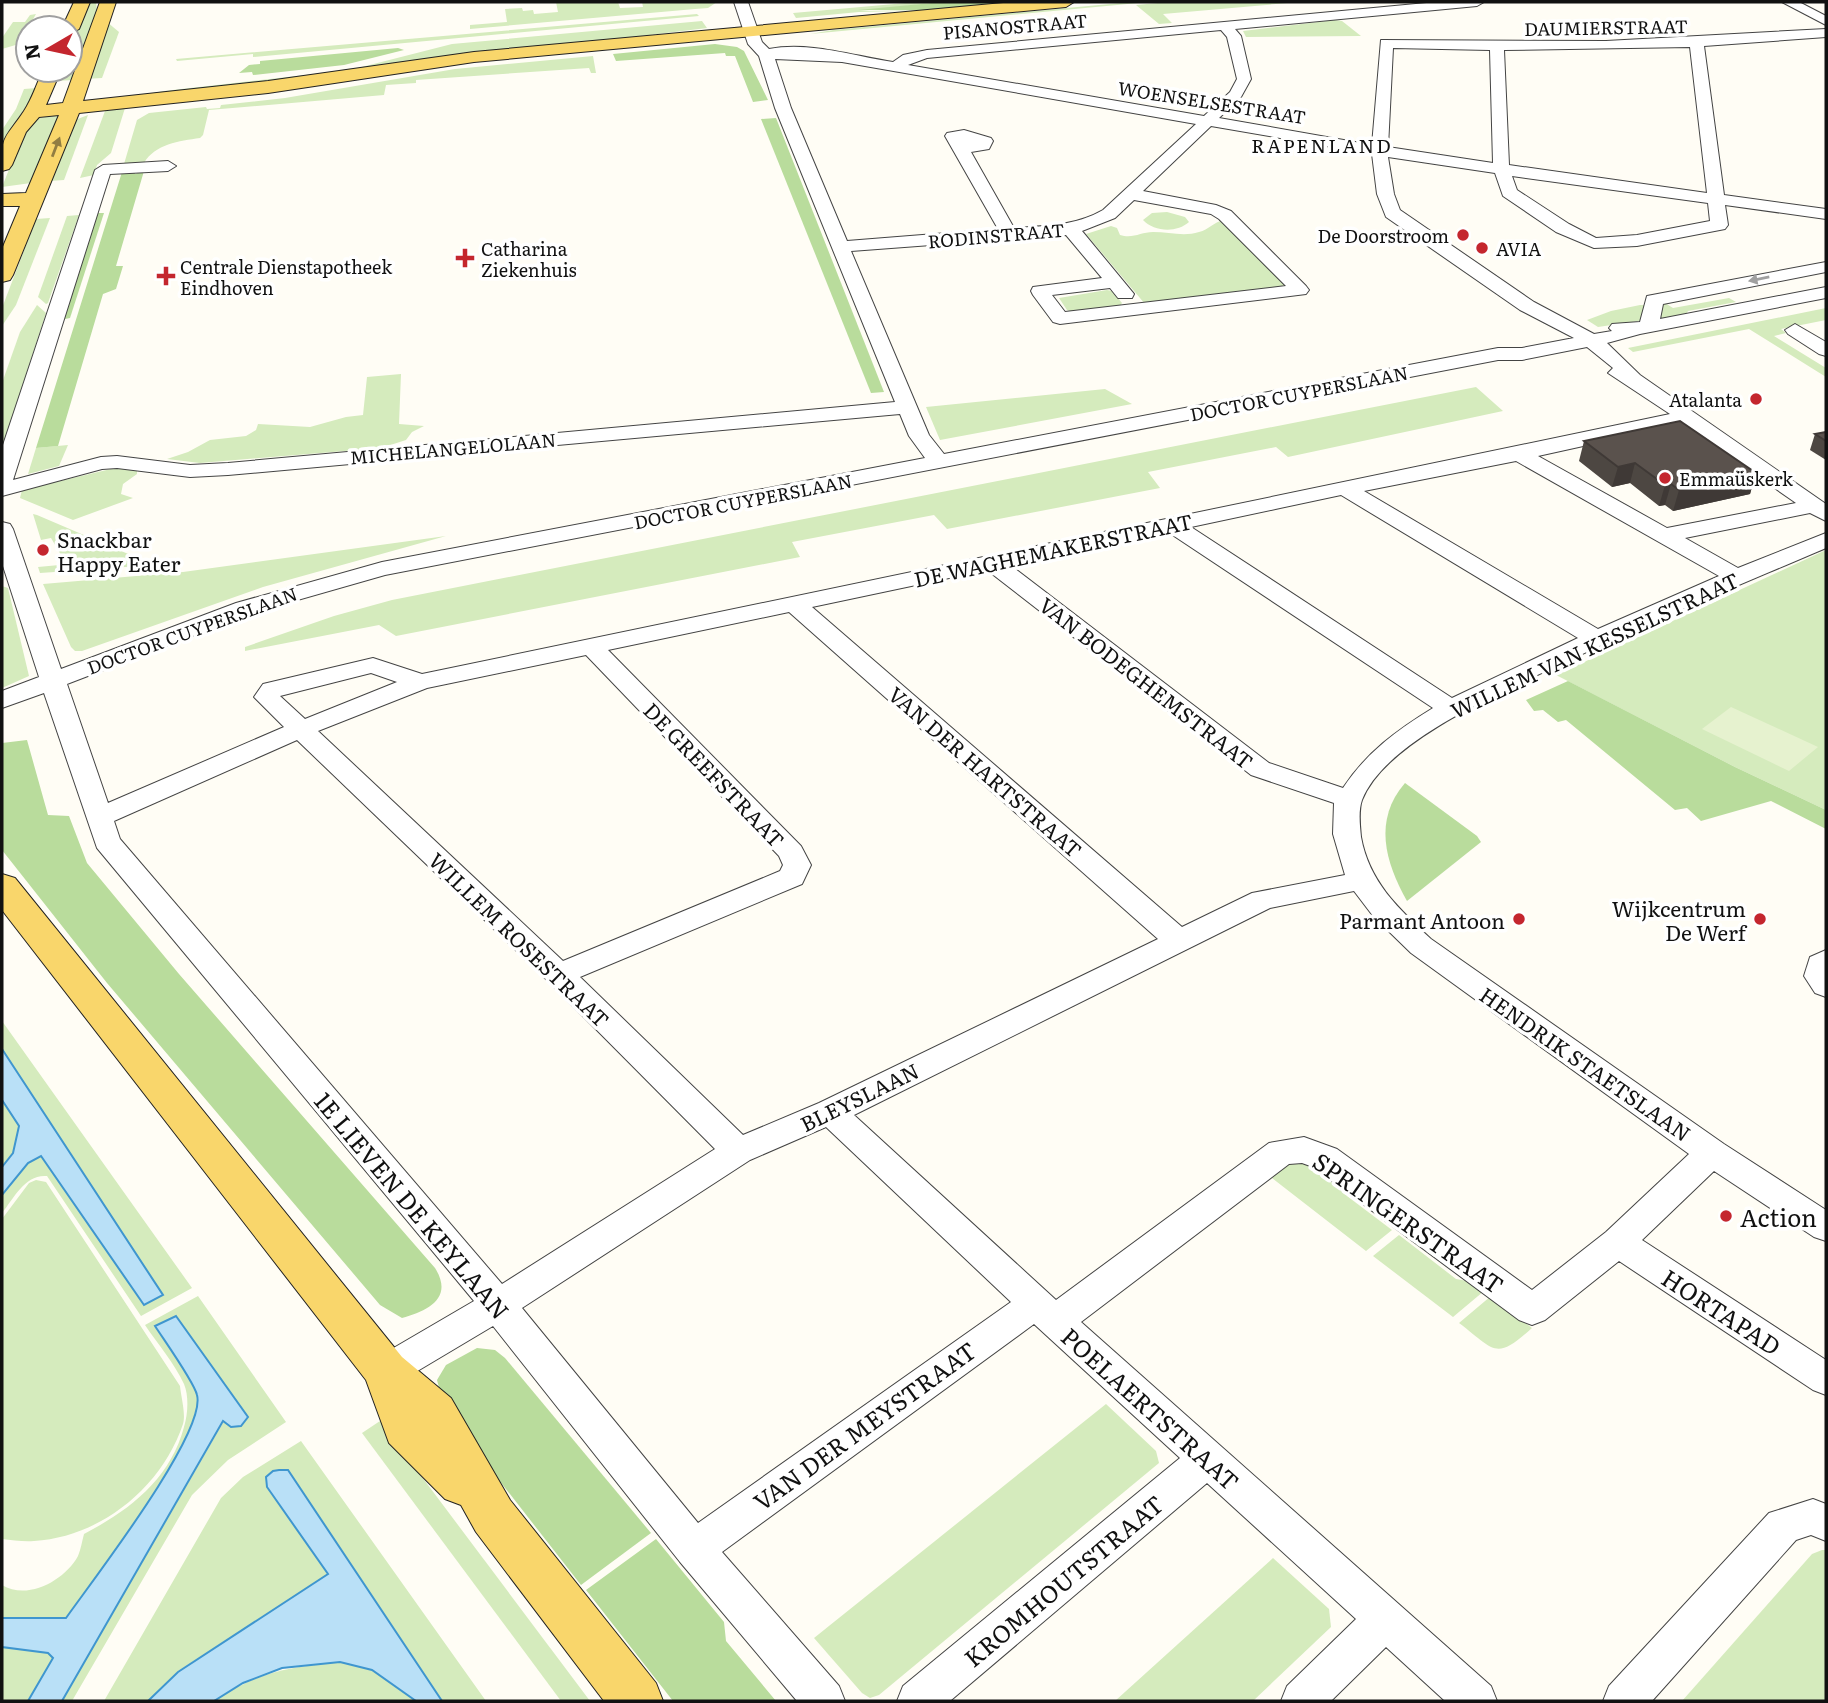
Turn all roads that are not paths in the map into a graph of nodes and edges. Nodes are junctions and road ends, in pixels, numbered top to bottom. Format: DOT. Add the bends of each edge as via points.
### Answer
graph roads {
  1 [pos="108,2"];
  2 [pos="741,2"];
  3 [pos="1066,2"];
  4 [pos="1477,2"];
  5 [pos="1789,2"];
  6 [pos="1826,8"];
  7 [pos="1804,10"];
  8 [pos="1355,15"];
  9 [pos="1826,21"];
  10 [pos="758,25"];
  11 [pos="1225,26"];
  12 [pos="1826,33"];
  13 [pos="1378,36"];
  14 [pos="1697,44"];
  15 [pos="1497,48"];
  16 [pos="766,54"];
  17 [pos="894,67"];
  18 [pos="46,84"];
  19 [pos="70,109"];
  20 [pos="33,112"];
  21 [pos="1209,121"];
  22 [pos="961,149"];
  23 [pos="1381,150"];
  24 [pos="2,165"];
  25 [pos="168,166"];
  26 [pos="1501,168"];
  27 [pos="1131,194"];
  28 [pos="34,198"];
  29 [pos="1717,199"];
  30 [pos="2,202"];
  31 [pos="1826,214"];
  32 [pos="1071,229"];
  33 [pos="1009,234"];
  34 [pos="840,247"];
  35 [pos="1826,267"];
  36 [pos="2,275"];
  37 [pos="1115,282"];
  38 [pos="1826,293"];
  39 [pos="1139,309"];
  40 [pos="1642,328"];
  41 [pos="1795,330"];
  42 [pos="1574,339"];
  43 [pos="1826,349"];
  44 [pos="907,407"];
  45 [pos="1686,417"];
  46 [pos="1519,454"];
  47 [pos="940,463"];
  48 [pos="2,480"];
  49 [pos="1344,488"];
  50 [pos="2,490"];
  51 [pos="1820,510"];
  52 [pos="1171,524"];
  53 [pos="2,529"];
  54 [pos="1661,537"];
  55 [pos="1826,540"];
  56 [pos="993,563"];
  57 [pos="1737,577"];
  58 [pos="795,604"];
  59 [pos="1596,638"];
  60 [pos="591,646"];
  61 [pos="53,681"];
  62 [pos="421,682"];
  63 [pos="2,700"];
  64 [pos="1450,708"];
  65 [pos="299,730"];
  66 [pos="1349,799"];
  67 [pos="99,817"];
  68 [pos="1360,881"];
  69 [pos="2,886"];
  70 [pos="1177,939"];
  71 [pos="1826,960"];
  72 [pos="559,974"];
  73 [pos="1826,986"];
  74 [pos="830,1112"];
  75 [pos="738,1151"];
  76 [pos="1712,1153"];
  77 [pos="1826,1227"];
  78 [pos="1618,1242"];
  79 [pos="498,1305"];
  80 [pos="1045,1312"];
  81 [pos="386,1371"];
  82 [pos="1826,1379"];
  83 [pos="1207,1459"];
  84 [pos="1826,1523"];
  85 [pos="694,1549"];
  86 [pos="1385,1619"];
  87 [pos="637,1701"];
  88 [pos="824,1701"];
  89 [pos="918,1701"];
  90 [pos="1302,1701"];
  91 [pos="1476,1701"];
  92 [pos="1624,1701"];
  1 -- 19 [label="main road"];
  2 -- 10 [label="street"];
  3 -- 10 [label="main road"];
  4 -- 8 [label="street, PISANOSTRAAT"];
  5 -- 7 [label="street"];
  6 -- 7 [label="street"];
  7 -- 9 [label="street"];
  8 -- 11 [label="street, PISANOSTRAAT"];
  8 -- 13 [label="street"];
  10 -- 16 [label="street" via="755,44"];
  10 -- 19 [label="main road" via="474,57 280,92"];
  11 -- 17 [label="street, PISANOSTRAAT" via="927,54"];
  11 -- 21 [label="street, RODINSTRAAT" via="1234,36 1244,79"];
  12 -- 14 [label="street, DAUMIERSTRAAT"];
  13 -- 15 [label="street, DAUMIERSTRAAT"];
  13 -- 23 [label="street"];
  14 -- 15 [label="street, DAUMIERSTRAAT"];
  14 -- 29 [label="street"];
  15 -- 26 [label="street"];
  16 -- 17 [label="street, WOENSELSESTRAAT" via="842,58"];
  16 -- 34 [label="street"];
  17 -- 21 [label="street, WOENSELSESTRAAT"];
  18 -- 20 [label="main road"];
  19 -- 20 [label="main road"];
  28 -- 19 [label="main road, one-way"];
  20 -- 24 [label="main road" via="17,131"];
  21 -- 23 [label="street, WOENSELSESTRAAT"];
  21 -- 27 [label="street, RODINSTRAAT"];
  22 -- 33 [label="street"];
  23 -- 26 [label="street, WOENSELSESTRAAT"];
  23 -- 42 [label="street" via="1379,163 1392,213 1527,306 1535,319"];
  25 -- 48 [label="street" via="103,170"];
  26 -- 29 [label="street, WOENSELSESTRAAT"];
  26 -- 29 [label="street" via="1509,192 1594,243 1719,225"];
  27 -- 32 [label="street, RODINSTRAAT" via="1109,214"];
  27 -- 39 [label="street" via="1225,215 1300,290"];
  28 -- 30 [label="main road"];
  28 -- 36 [label="main road"];
  29 -- 31 [label="street, WOENSELSESTRAAT"];
  32 -- 33 [label="street, RODINSTRAAT"];
  32 -- 37 [label="street"];
  33 -- 34 [label="street, RODINSTRAAT"];
  34 -- 44 [label="street"];
  35 -- 40 [label="street, one-way" via="1654,300"];
  37 -- 39 [label="street"];
  37 -- 39 [label="street" via="1040,291 1060,318"];
  38 -- 40 [label="street, DOCTOR CUYPERSLAAN"];
  40 -- 42 [label="street, DOCTOR CUYPERSLAAN" via="1621,335"];
  41 -- 43 [label="street"];
  42 -- 45 [label="street" via="1609,370 1633,379"];
  42 -- 47 [label="street, DOCTOR CUYPERSLAAN" via="1522,354 1498,354"];
  44 -- 47 [label="street" via="919,436"];
  44 -- 50 [label="street, MICHELANGELOLAAN" via="228,469 190,471 101,463"];
  45 -- 46 [label="street, DE WAGHEMAKERSTRAAT"];
  45 -- 51 [label="street"];
  46 -- 49 [label="street, DE WAGHEMAKERSTRAAT"];
  46 -- 54 [label="street"];
  47 -- 61 [label="street, DOCTOR CUYPERSLAAN" via="382,569 244,608"];
  49 -- 52 [label="street, DE WAGHEMAKERSTRAAT"];
  49 -- 59 [label="street"];
  51 -- 54 [label="street"];
  52 -- 56 [label="street, DE WAGHEMAKERSTRAAT"];
  52 -- 64 [label="street"];
  53 -- 61 [label="street, 1E LIEVEN DE KEYLAAN"];
  54 -- 57 [label="street"];
  55 -- 57 [label="street, WILLEM VAN KESSELSTRAAT"];
  56 -- 58 [label="street, DE WAGHEMAKERSTRAAT"];
  56 -- 66 [label="street, VAN BODEGHEMSTRAAT" via="1260,769"];
  57 -- 59 [label="street, WILLEM VAN KESSELSTRAAT"];
  58 -- 60 [label="street, DE WAGHEMAKERSTRAAT"];
  58 -- 70 [label="street, VAN DER HARTSTRAAT"];
  59 -- 64 [label="street, WILLEM VAN KESSELSTRAAT"];
  60 -- 62 [label="street, DE WAGHEMAKERSTRAAT"];
  60 -- 72 [label="street, DE GREEFSTRAAT" via="790,852 797,865 792,877"];
  61 -- 63 [label="street, DOCTOR CUYPERSLAAN"];
  61 -- 67 [label="street, 1E LIEVEN DE KEYLAAN"];
  62 -- 65 [label="street, DE WAGHEMAKERSTRAAT"];
  62 -- 65 [label="street" via="373,665 272,689 267,697"];
  64 -- 66 [label="street, WILLEM VAN KESSELSTRAAT" via="1379,758"];
  65 -- 67 [label="street, DE WAGHEMAKERSTRAAT"];
  65 -- 72 [label="street, WILLEM ROSESTRAAT"];
  66 -- 68 [label="street" via="1349,848"];
  67 -- 79 [label="street, 1E LIEVEN DE KEYLAAN" via="107,842"];
  68 -- 70 [label="street, BLEYSLAAN" via="1262,900"];
  68 -- 76 [label="street, HENDRIK STAETSLAAN" via="1421,946"];
  69 -- 81 [label="main road"];
  70 -- 74 [label="street, BLEYSLAAN"];
  71 -- 73 [label="street" via="1819,976"];
  72 -- 75 [label="street, WILLEM ROSESTRAAT"];
  74 -- 75 [label="street, BLEYSLAAN"];
  74 -- 80 [label="street, POELAERTSTRAAT"];
  75 -- 79 [label="street, BLEYSLAAN"];
  76 -- 77 [label="street, HENDRIK STAETSLAAN"];
  76 -- 78 [label="street, SPRINGERSTRAAT"];
  78 -- 80 [label="street, SPRINGERSTRAAT" via="1532,1310 1325,1158 1304,1150 1281,1152"];
  78 -- 82 [label="street, HORTAPAD"];
  79 -- 81 [label="street, BLEYSLAAN"];
  79 -- 85 [label="street, 1E LIEVEN DE KEYLAAN"];
  80 -- 83 [label="street, POELAERTSTRAAT"];
  80 -- 85 [label="street, VAN DER MEYSTRAAT"];
  81 -- 87 [label="main road" via="406,1428 493,1516"];
  83 -- 86 [label="street, POELAERTSTRAAT"];
  83 -- 89 [label="street, KROMHOUTSTRAAT"];
  84 -- 92 [label="street" via="1813,1517 1783,1526"];
  85 -- 88 [label="street, 1E LIEVEN DE KEYLAAN"];
  86 -- 90 [label="street"];
  86 -- 91 [label="street, POELAERTSTRAAT"];
}
